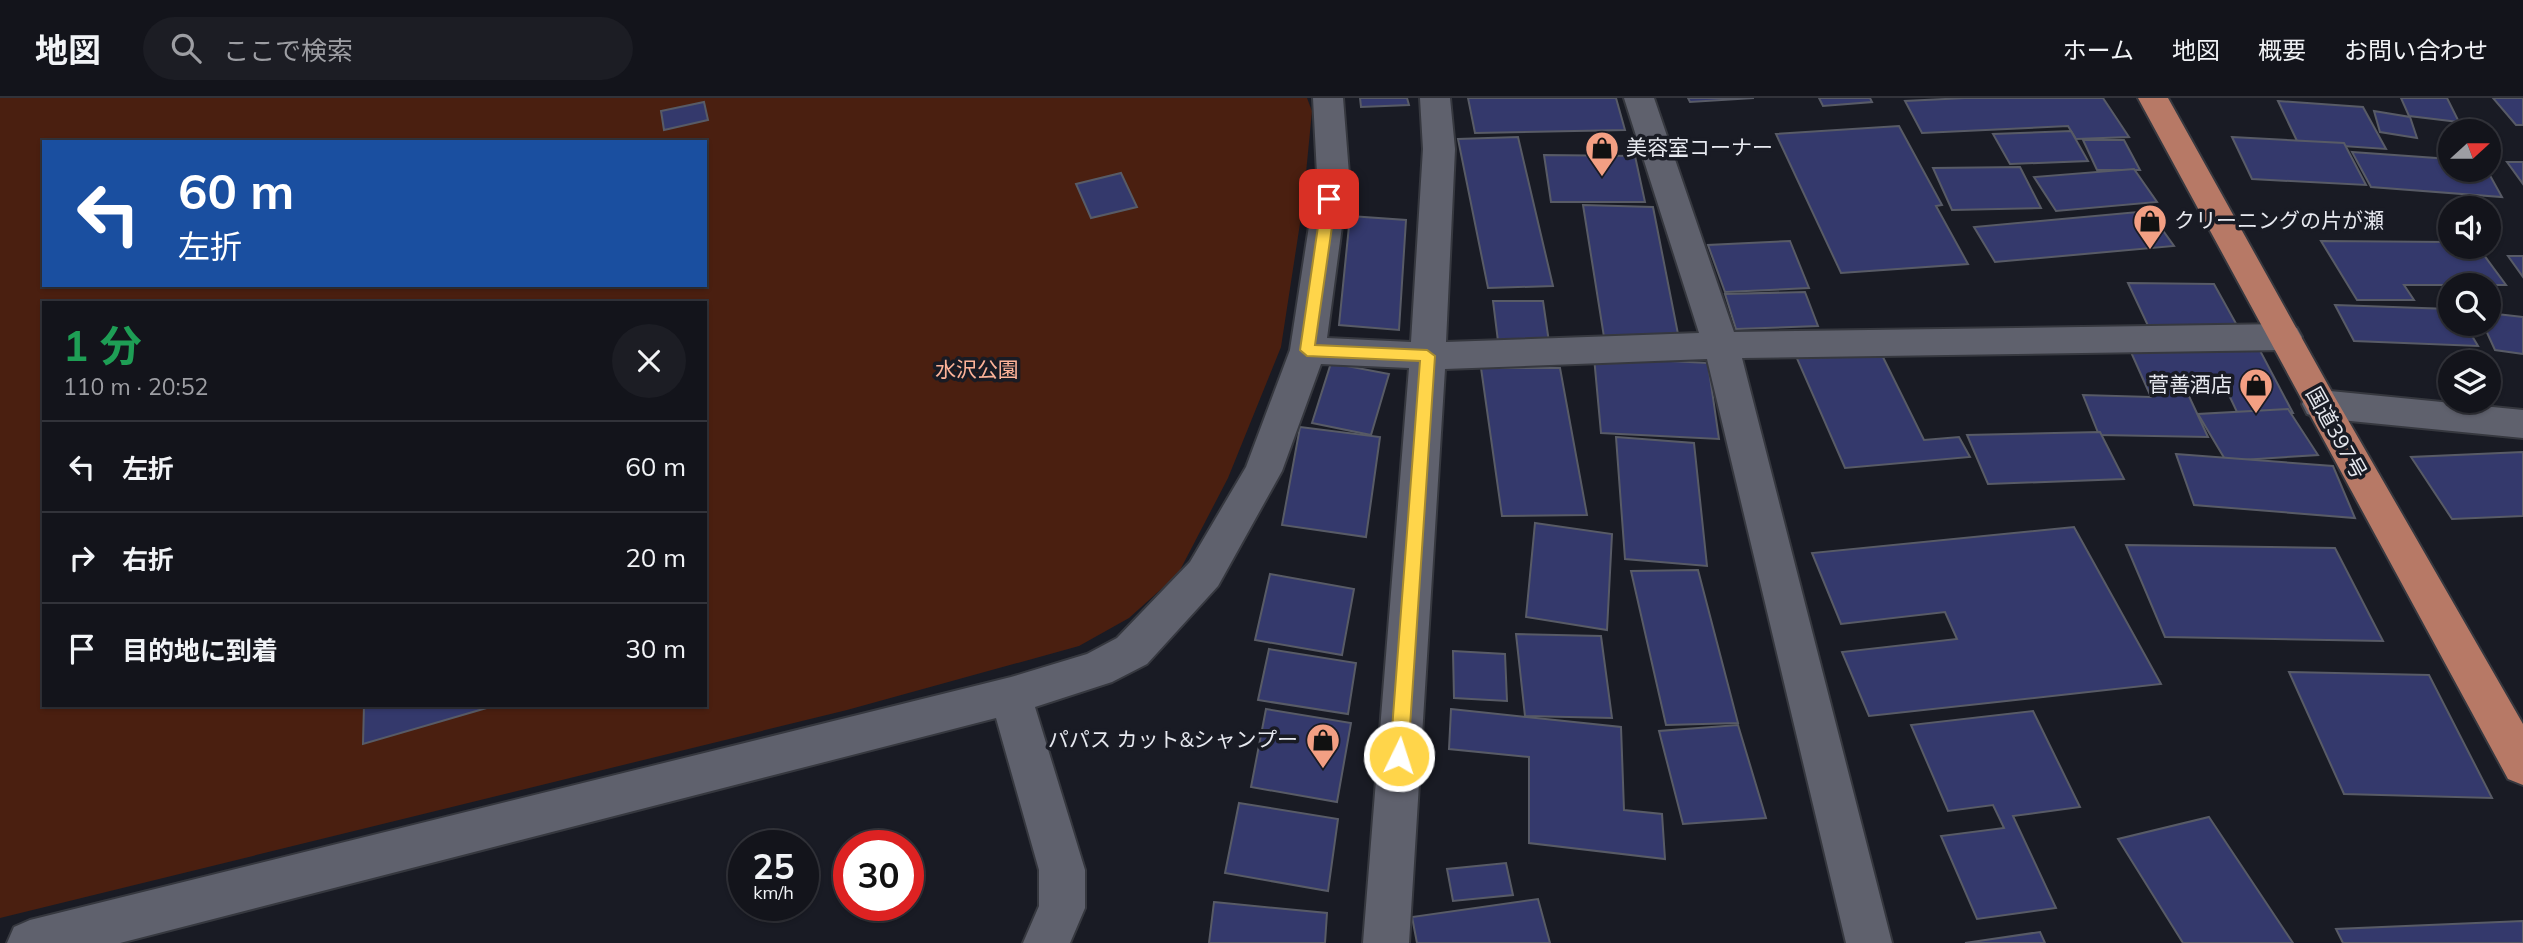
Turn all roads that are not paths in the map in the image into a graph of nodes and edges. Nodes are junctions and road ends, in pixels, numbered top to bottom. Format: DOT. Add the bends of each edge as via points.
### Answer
graph roads {
  1 [pos="1328,98"];
  2 [pos="1435,98"];
  3 [pos="1639,98"];
  4 [pos="2153,98"];
  5 [pos="2285,337"];
  6 [pos="1721,345"];
  7 [pos="1307,350"];
  8 [pos="1427,356"];
  9 [pos="2320,404"];
  10 [pos="2523,424"];
  11 [pos="1011,696"];
  12 [pos="2523,765"];
  13 [pos="30,943"];
  14 [pos="1046,943"];
  15 [pos="1386,943"];
  16 [pos="1868,943"];
  1 -- 7 [label="street" via="1333,174"];
  2 -- 8 [label="street" via="1439,149"];
  3 -- 6 [label="street"];
  4 -- 5 [label="highway, 国道397号"];
  5 -- 6 [label="street"];
  5 -- 9 [label="highway, 国道397号"];
  6 -- 8 [label="street"];
  6 -- 16 [label="street"];
  7 -- 8 [label="street"];
  7 -- 11 [label="street" via="1263,471 1204,574 1132,651 1097,669"];
  8 -- 15 [label="street"];
  9 -- 10 [label="street"];
  9 -- 12 [label="highway, 国道397号"];
  11 -- 13 [label="street"];
  11 -- 14 [label="street" via="1062,870 1062,908"];
}
